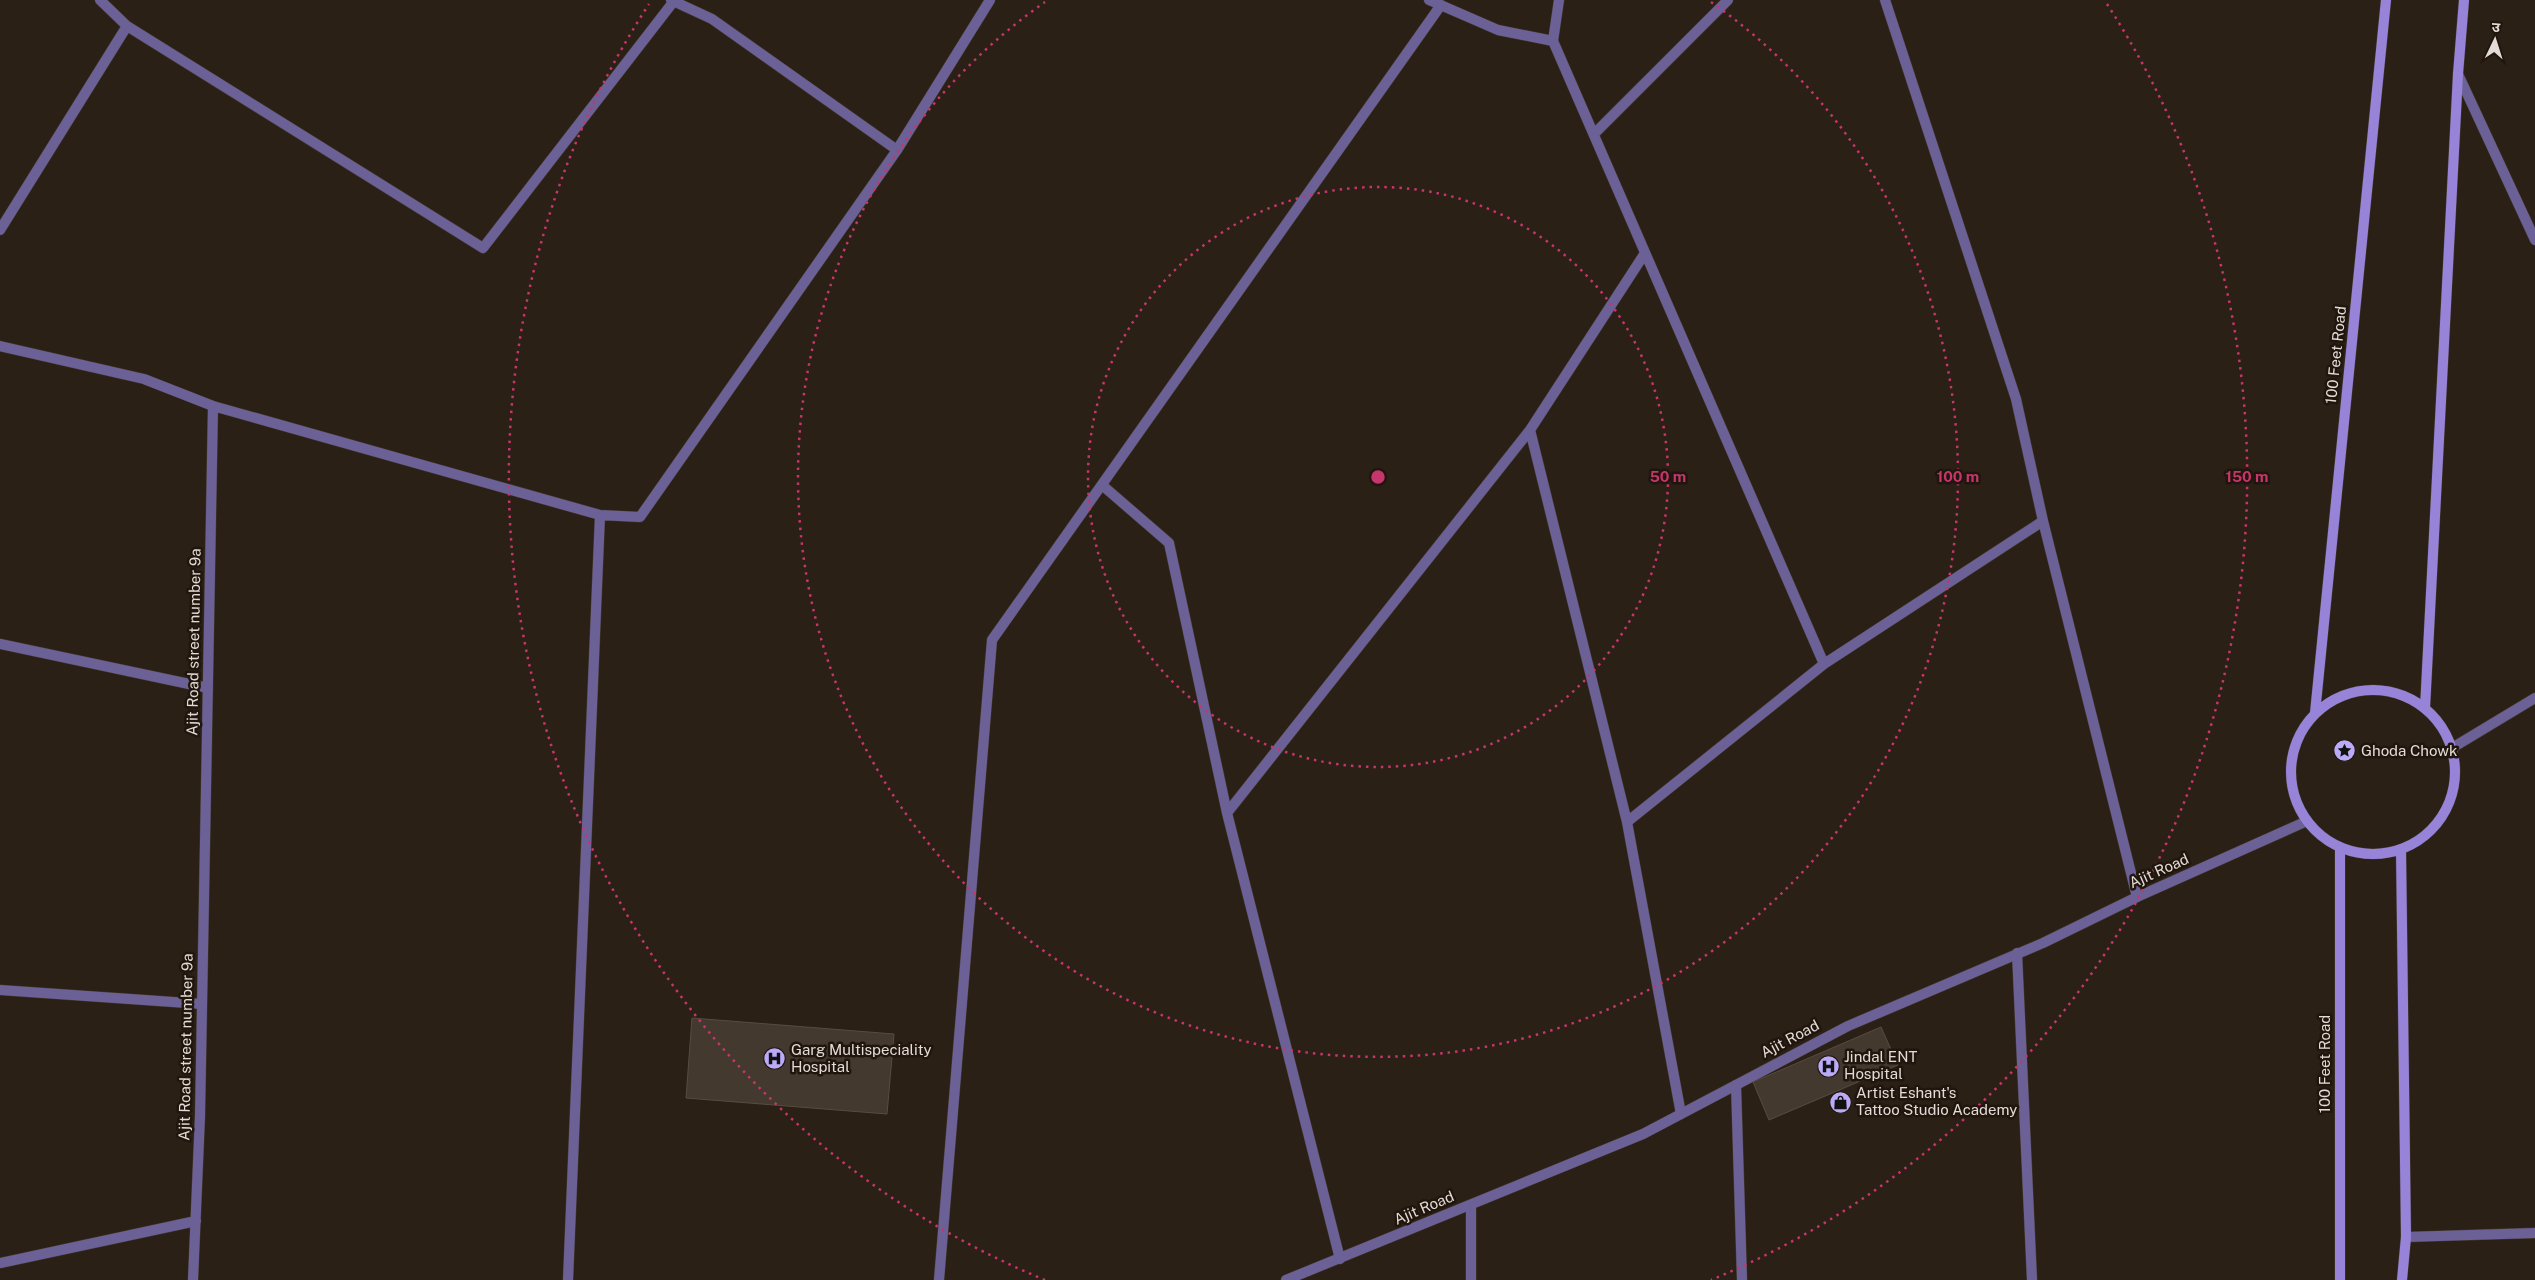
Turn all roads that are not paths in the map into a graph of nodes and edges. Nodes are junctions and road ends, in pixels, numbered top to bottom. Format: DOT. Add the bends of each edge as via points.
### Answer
graph roads {
  1 [pos="100,0"];
  2 [pos="990,0"];
  3 [pos="1428,0"];
  4 [pos="1559,0"];
  5 [pos="1728,0"];
  6 [pos="1885,0"];
  7 [pos="2386,0"];
  8 [pos="2464,0"];
  9 [pos="672,1"];
  10 [pos="1441,5"];
  11 [pos="127,26"];
  12 [pos="1553,41"];
  13 [pos="2458,74"];
  14 [pos="1595,133"];
  15 [pos="897,150"];
  16 [pos="0,230"];
  17 [pos="2535,240"];
  18 [pos="1645,253"];
  19 [pos="0,346"];
  20 [pos="213,406"];
  21 [pos="1530,430"];
  22 [pos="1102,484"];
  23 [pos="600,515"];
  24 [pos="2043,521"];
  25 [pos="0,644"];
  26 [pos="1824,664"];
  27 [pos="208,688"];
  28 [pos="2535,698"];
  29 [pos="2425,708"];
  30 [pos="2316,713"];
  31 [pos="2452,748"];
  32 [pos="1227,813"];
  33 [pos="2307,821"];
  34 [pos="1627,822"];
  35 [pos="2340,847"];
  36 [pos="2401,849"];
  37 [pos="2137,897"];
  38 [pos="2017,953"];
  39 [pos="0,990"];
  40 [pos="202,1004"];
  41 [pos="1736,1085"];
  42 [pos="1681,1114"];
  43 [pos="1470,1205"];
  44 [pos="196,1221"];
  45 [pos="2535,1233"];
  46 [pos="2406,1236"];
  47 [pos="1340,1259"];
  48 [pos="0,1263"];
  49 [pos="193,1280"];
  50 [pos="568,1280"];
  51 [pos="939,1280"];
  52 [pos="1286,1280"];
  53 [pos="1471,1280"];
  54 [pos="1742,1280"];
  55 [pos="2032,1280"];
  56 [pos="2340,1280"];
  57 [pos="2402,1280"];
  1 -- 11 [label="street"];
  2 -- 15 [label="street"];
  3 -- 10 [label="street"];
  4 -- 12 [label="street"];
  5 -- 14 [label="street"];
  6 -- 24 [label="street" via="2016,399"];
  7 -- 30 [label="main road, 100 Feet Road"];
  8 -- 13 [label="main road"];
  9 -- 11 [label="street" via="483,248"];
  9 -- 15 [label="street" via="712,19"];
  10 -- 12 [label="street" via="1498,30"];
  10 -- 22 [label="street"];
  11 -- 16 [label="street"];
  12 -- 14 [label="street"];
  13 -- 17 [label="street"];
  13 -- 29 [label="main road"];
  14 -- 18 [label="street"];
  15 -- 23 [label="street" via="640,517"];
  18 -- 21 [label="street"];
  18 -- 26 [label="street"];
  19 -- 20 [label="street" via="144,379"];
  20 -- 23 [label="street"];
  20 -- 27 [label="street, Ajit Road street number 9a"];
  21 -- 32 [label="street"];
  21 -- 34 [label="street"];
  22 -- 32 [label="street" via="1169,543"];
  22 -- 51 [label="street" via="992,640"];
  23 -- 50 [label="street"];
  24 -- 26 [label="street"];
  24 -- 37 [label="street"];
  25 -- 27 [label="street"];
  26 -- 34 [label="street"];
  27 -- 40 [label="street, Ajit Road street number 9a"];
  28 -- 31 [label="street"];
  29 -- 30 [label="main road" via="2404,696 2365,691 2335,699"];
  29 -- 31 [label="main road" via="2441,726"];
  30 -- 33 [label="main road" via="2301,732 2292,762 2295,800"];
  31 -- 36 [label="main road" via="2455,768 2447,808 2420,840"];
  32 -- 47 [label="street"];
  33 -- 35 [label="main road"];
  33 -- 37 [label="street, Ajit Road"];
  34 -- 42 [label="street"];
  35 -- 36 [label="main road" via="2360,853 2381,854"];
  35 -- 56 [label="main road, 100 Feet Road"];
  36 -- 46 [label="main road"];
  37 -- 38 [label="street, Ajit Road"];
  38 -- 41 [label="street, Ajit Road" via="1848,1026"];
  38 -- 55 [label="street"];
  39 -- 40 [label="street"];
  40 -- 44 [label="street, Ajit Road street number 9a"];
  41 -- 42 [label="street, Ajit Road"];
  41 -- 54 [label="street"];
  42 -- 43 [label="street, Ajit Road" via="1643,1134"];
  43 -- 47 [label="street, Ajit Road"];
  43 -- 53 [label="street"];
  44 -- 48 [label="street"];
  44 -- 49 [label="street, Ajit Road street number 9a"];
  45 -- 46 [label="street"];
  46 -- 57 [label="main road"];
  47 -- 52 [label="street, Ajit Road"];
}
